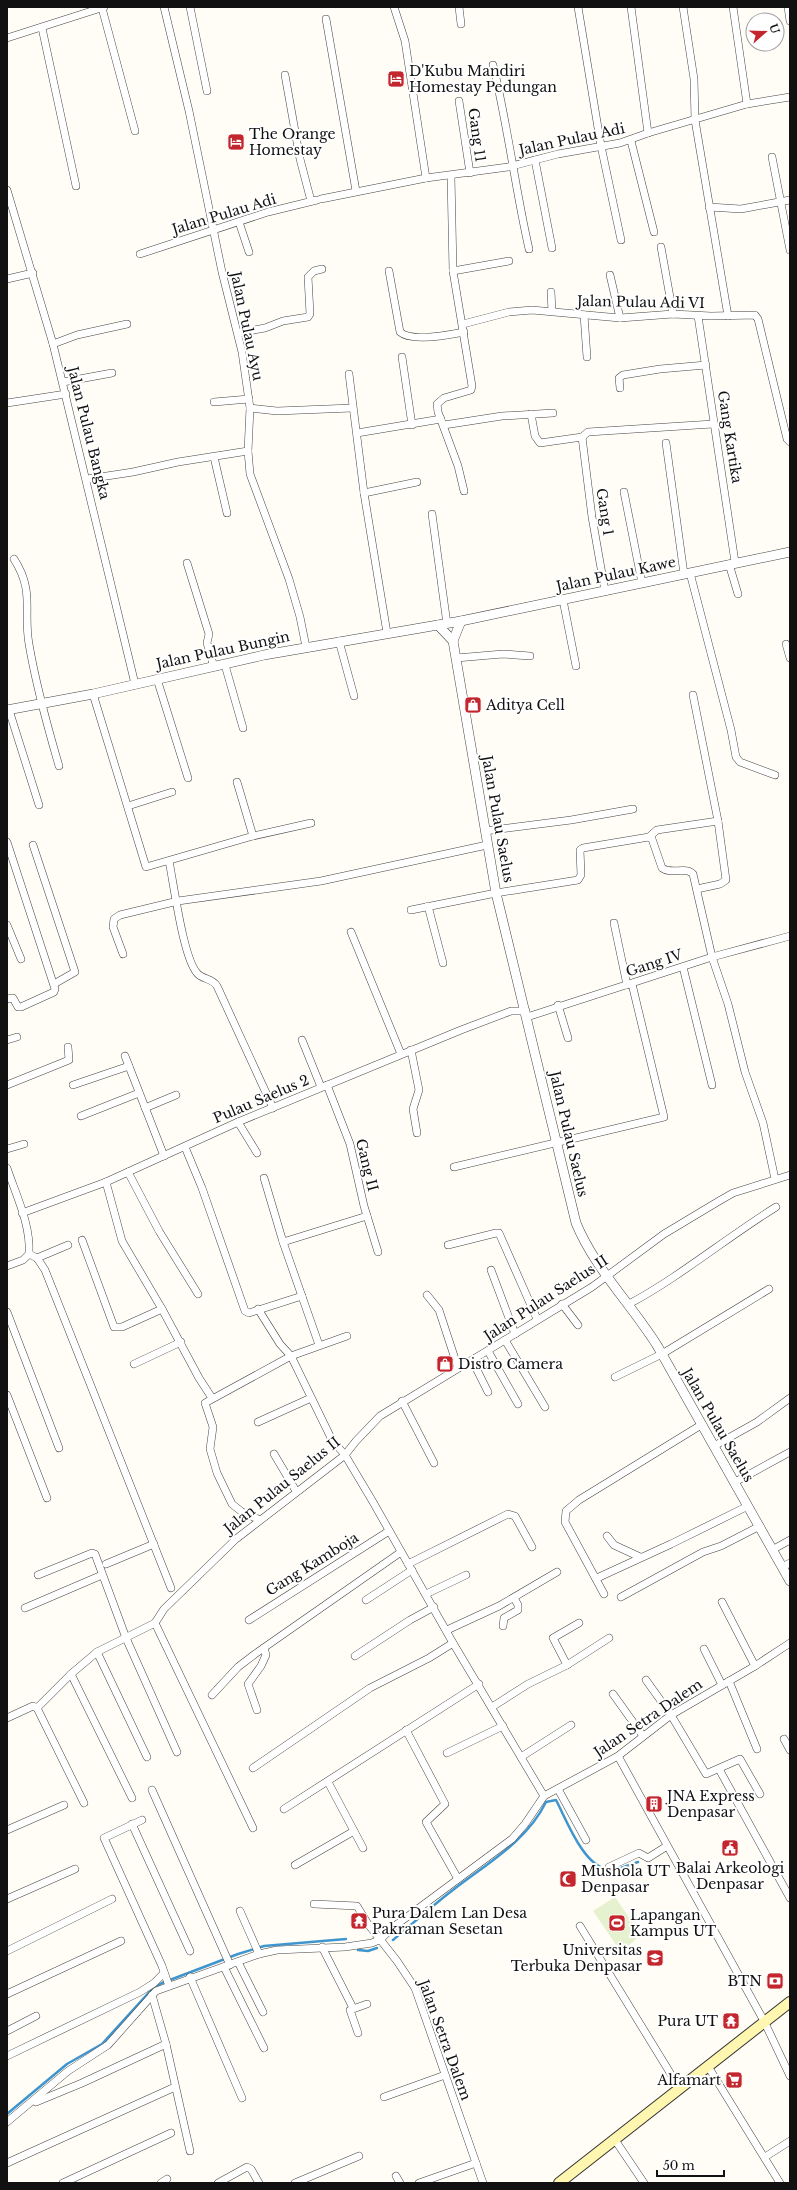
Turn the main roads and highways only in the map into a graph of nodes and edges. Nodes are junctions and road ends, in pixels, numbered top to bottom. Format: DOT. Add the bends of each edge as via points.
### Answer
graph roads {
  1 [pos="790,2002"];
  2 [pos="570,2180"];
  3 [pos="560,2183"];
  1 -- 2 [label="main road" via="615,2140"];
  2 -- 3 [label="main road"];
}
